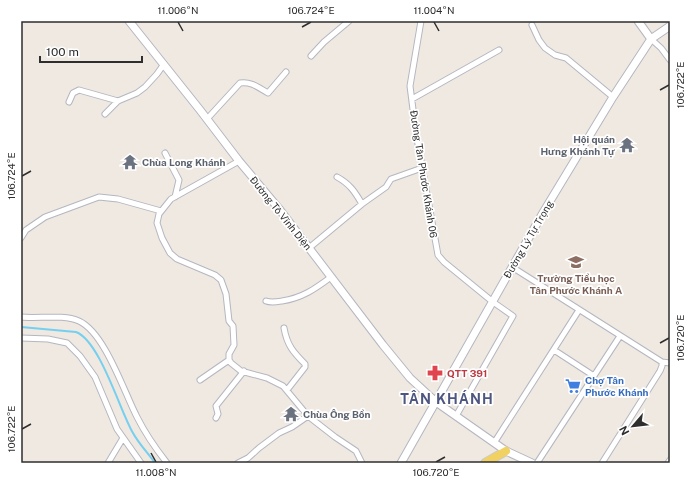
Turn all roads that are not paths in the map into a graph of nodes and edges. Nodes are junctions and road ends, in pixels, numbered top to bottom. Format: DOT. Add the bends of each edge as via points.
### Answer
graph roads {
  1 [pos="129,21"];
  2 [pos="348,21"];
  3 [pos="421,21"];
  4 [pos="638,21"];
  5 [pos="532,25"];
  6 [pos="670,26"];
  7 [pos="651,39"];
  8 [pos="499,50"];
  9 [pos="312,56"];
  10 [pos="670,60"];
  11 [pos="164,64"];
  12 [pos="286,72"];
  13 [pos="614,97"];
  14 [pos="412,99"];
  15 [pos="118,101"];
  16 [pos="69,102"];
  17 [pos="105,114"];
  18 [pos="207,119"];
  19 [pos="166,153"];
  20 [pos="239,161"];
  21 [pos="422,168"];
  22 [pos="337,177"];
  23 [pos="175,197"];
  24 [pos="362,204"];
  25 [pos="161,211"];
  26 [pos="21,238"];
  27 [pos="309,248"];
  28 [pos="512,267"];
  29 [pos="331,278"];
  30 [pos="266,301"];
  31 [pos="493,302"];
  32 [pos="579,310"];
  33 [pos="21,317"];
  34 [pos="284,328"];
  35 [pos="620,336"];
  36 [pos="21,338"];
  37 [pos="554,350"];
  38 [pos="229,360"];
  39 [pos="662,362"];
  40 [pos="670,363"];
  41 [pos="244,372"];
  42 [pos="594,376"];
  43 [pos="200,380"];
  44 [pos="287,390"];
  45 [pos="436,402"];
  46 [pos="308,416"];
  47 [pos="456,416"];
  48 [pos="216,418"];
  49 [pos="123,438"];
  50 [pos="494,443"];
  51 [pos="506,451"];
  52 [pos="670,460"];
  53 [pos="108,463"];
  54 [pos="141,463"];
  55 [pos="168,463"];
  56 [pos="238,463"];
  57 [pos="362,463"];
  58 [pos="401,463"];
  59 [pos="485,463"];
  60 [pos="532,463"];
  61 [pos="538,463"];
  62 [pos="602,463"];
  63 [pos="668,463"];
  1 -- 11 [label="main road, Đường Tô Vĩnh Diện"];
  2 -- 9 [label="street"];
  3 -- 14 [label="street, Đường Tân Phước Khánh 06" via="411,74"];
  4 -- 7 [label="main road"];
  5 -- 13 [label="street" via="545,48 555,55 566,58"];
  6 -- 7 [label="main road, Đường Lý Tự Trọng"];
  7 -- 10 [label="street"];
  7 -- 13 [label="main road, Đường Lý Tự Trọng"];
  8 -- 14 [label="street"];
  11 -- 15 [label="street" via="145,87"];
  11 -- 18 [label="main road, Đường Tô Vĩnh Diện"];
  12 -- 18 [label="street" via="268,94 251,84 240,83"];
  13 -- 28 [label="main road, Đường Lý Tự Trọng"];
  14 -- 21 [label="street, Đường Tân Phước Khánh 06"];
  15 -- 16 [label="street" via="79,90 73,92"];
  15 -- 17 [label="street"];
  18 -- 20 [label="main road, Đường Tô Vĩnh Diện"];
  19 -- 23 [label="street" via="180,180"];
  20 -- 23 [label="street"];
  20 -- 27 [label="main road, Đường Tô Vĩnh Diện"];
  21 -- 24 [label="street" via="391,180 386,187"];
  21 -- 31 [label="street, Đường Tân Phước Khánh 06" via="438,255"];
  22 -- 24 [label="street" via="347,182"];
  23 -- 25 [label="street"];
  24 -- 27 [label="street"];
  25 -- 26 [label="street" via="118,199 99,197 45,217 26,230"];
  25 -- 38 [label="street" via="157,223 170,253 177,259 221,280 226,294 229,321 233,326 234,344"];
  27 -- 29 [label="main road, Đường Tô Vĩnh Diện"];
  28 -- 31 [label="main road, Đường Lý Tự Trọng"];
  28 -- 32 [label="street"];
  29 -- 30 [label="street" via="294,299 270,303"];
  29 -- 45 [label="main road, Đường Tô Vĩnh Diện" via="382,345 410,378"];
  31 -- 45 [label="main road, Đường Lý Tự Trọng"];
  31 -- 47 [label="street, Đường Tân Phước Khánh 06" via="510,313 512,318"];
  32 -- 35 [label="street"];
  32 -- 37 [label="street"];
  33 -- 55 [label="street" via="72,319 80,321 94,333 105,349 137,418"];
  34 -- 44 [label="street" via="286,339 294,353 305,364"];
  35 -- 39 [label="street"];
  35 -- 42 [label="street"];
  36 -- 49 [label="street" via="67,343 76,351 95,378"];
  37 -- 42 [label="street"];
  37 -- 50 [label="street"];
  38 -- 41 [label="street"];
  38 -- 43 [label="street"];
  39 -- 40 [label="street"];
  39 -- 62 [label="street" via="660,370"];
  41 -- 44 [label="street" via="267,378"];
  41 -- 48 [label="street" via="216,406"];
  42 -- 61 [label="street"];
  44 -- 46 [label="street"];
  45 -- 47 [label="main road, Đường Tô Vĩnh Diện"];
  45 -- 58 [label="main road, Đường Lý Tự Trọng"];
  46 -- 56 [label="street" via="279,433"];
  46 -- 57 [label="street" via="334,438 356,451"];
  47 -- 50 [label="main road, Đường Tô Vĩnh Diện"];
  49 -- 53 [label="street"];
  49 -- 54 [label="street"];
  50 -- 51 [label="main road, Đường Tô Vĩnh Diện"];
  51 -- 59 [label="main road"];
  51 -- 60 [label="main road, Đường Tô Vĩnh Diện"];
  52 -- 63 [label="street"];
}
